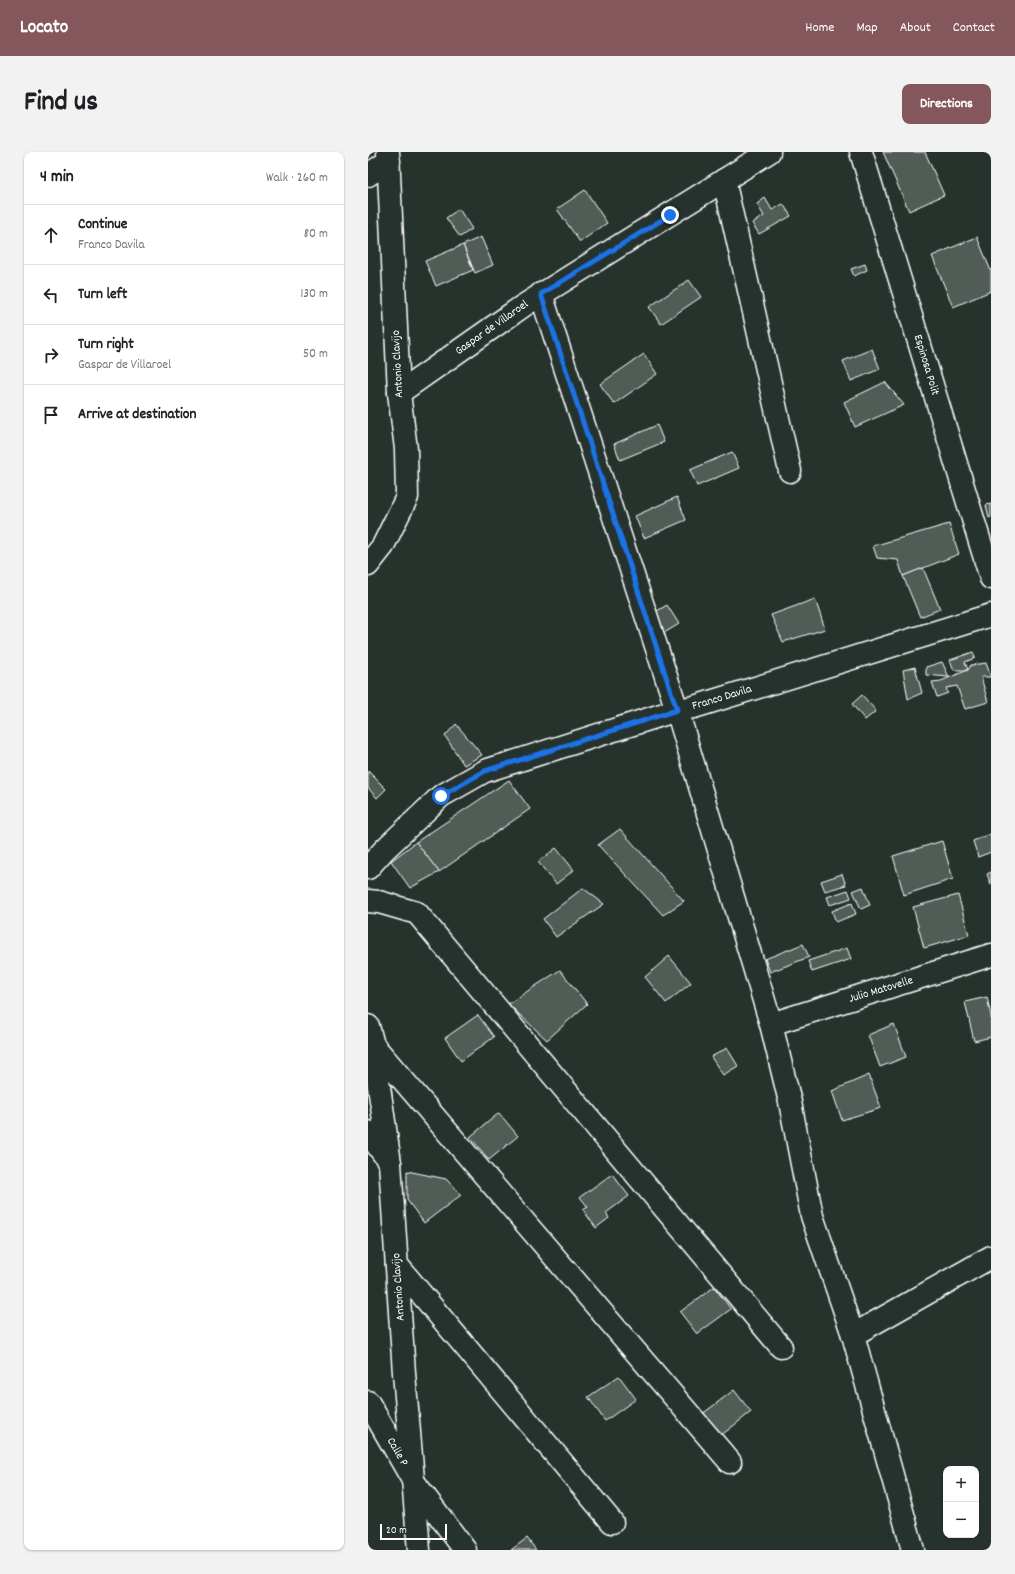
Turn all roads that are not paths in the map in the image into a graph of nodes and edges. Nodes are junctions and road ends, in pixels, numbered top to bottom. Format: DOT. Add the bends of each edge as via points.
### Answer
graph roads {
  1 [pos="769,152"];
  2 [pos="861,152"];
  3 [pos="388,157"];
  4 [pos="368,175"];
  5 [pos="724,180"];
  6 [pos="541,294"];
  7 [pos="399,392"];
  8 [pos="790,471"];
  9 [pos="368,565"];
  10 [pos="991,578"];
  11 [pos="991,615"];
  12 [pos="677,710"];
  13 [pos="368,868"];
  14 [pos="368,901"];
  15 [pos="991,955"];
  16 [pos="772,1024"];
  17 [pos="371,1035"];
  18 [pos="368,1132"];
  19 [pos="390,1162"];
  20 [pos="991,1257"];
  21 [pos="398,1265"];
  22 [pos="853,1335"];
  23 [pos="781,1347"];
  24 [pos="368,1402"];
  25 [pos="730,1462"];
  26 [pos="414,1482"];
  27 [pos="612,1522"];
  28 [pos="419,1550"];
  29 [pos="465,1550"];
  30 [pos="913,1550"];
  1 -- 5 [label="street, Gaspar de Villaroel"];
  2 -- 10 [label="street, Espinosa Polit"];
  3 -- 4 [label="street"];
  3 -- 7 [label="street, Antonio Clavijo"];
  5 -- 6 [label="street, Gaspar de Villaroel"];
  5 -- 8 [label="street"];
  6 -- 7 [label="street, Gaspar de Villaroel"];
  6 -- 12 [label="street"];
  7 -- 9 [label="street, Antonio Clavijo" via="406,449 407,497 383,546"];
  11 -- 12 [label="street, Franco Davila" via="694,707"];
  12 -- 13 [label="street, Franco Davila" via="485,771 441,796"];
  12 -- 16 [label="street"];
  14 -- 23 [label="street" via="417,913"];
  15 -- 16 [label="street, Julio Matovelle"];
  16 -- 22 [label="street" via="812,1216"];
  17 -- 19 [label="street, Antonio Clavijo"];
  17 -- 25 [label="street"];
  18 -- 19 [label="street"];
  19 -- 21 [label="street, Antonio Clavijo"];
  20 -- 22 [label="street"];
  21 -- 26 [label="street, Antonio Clavijo"];
  21 -- 27 [label="street"];
  22 -- 30 [label="street"];
  24 -- 26 [label="street, Calle P"];
  26 -- 28 [label="street, Antonio Clavijo"];
  26 -- 29 [label="street, Calle P"];
}
